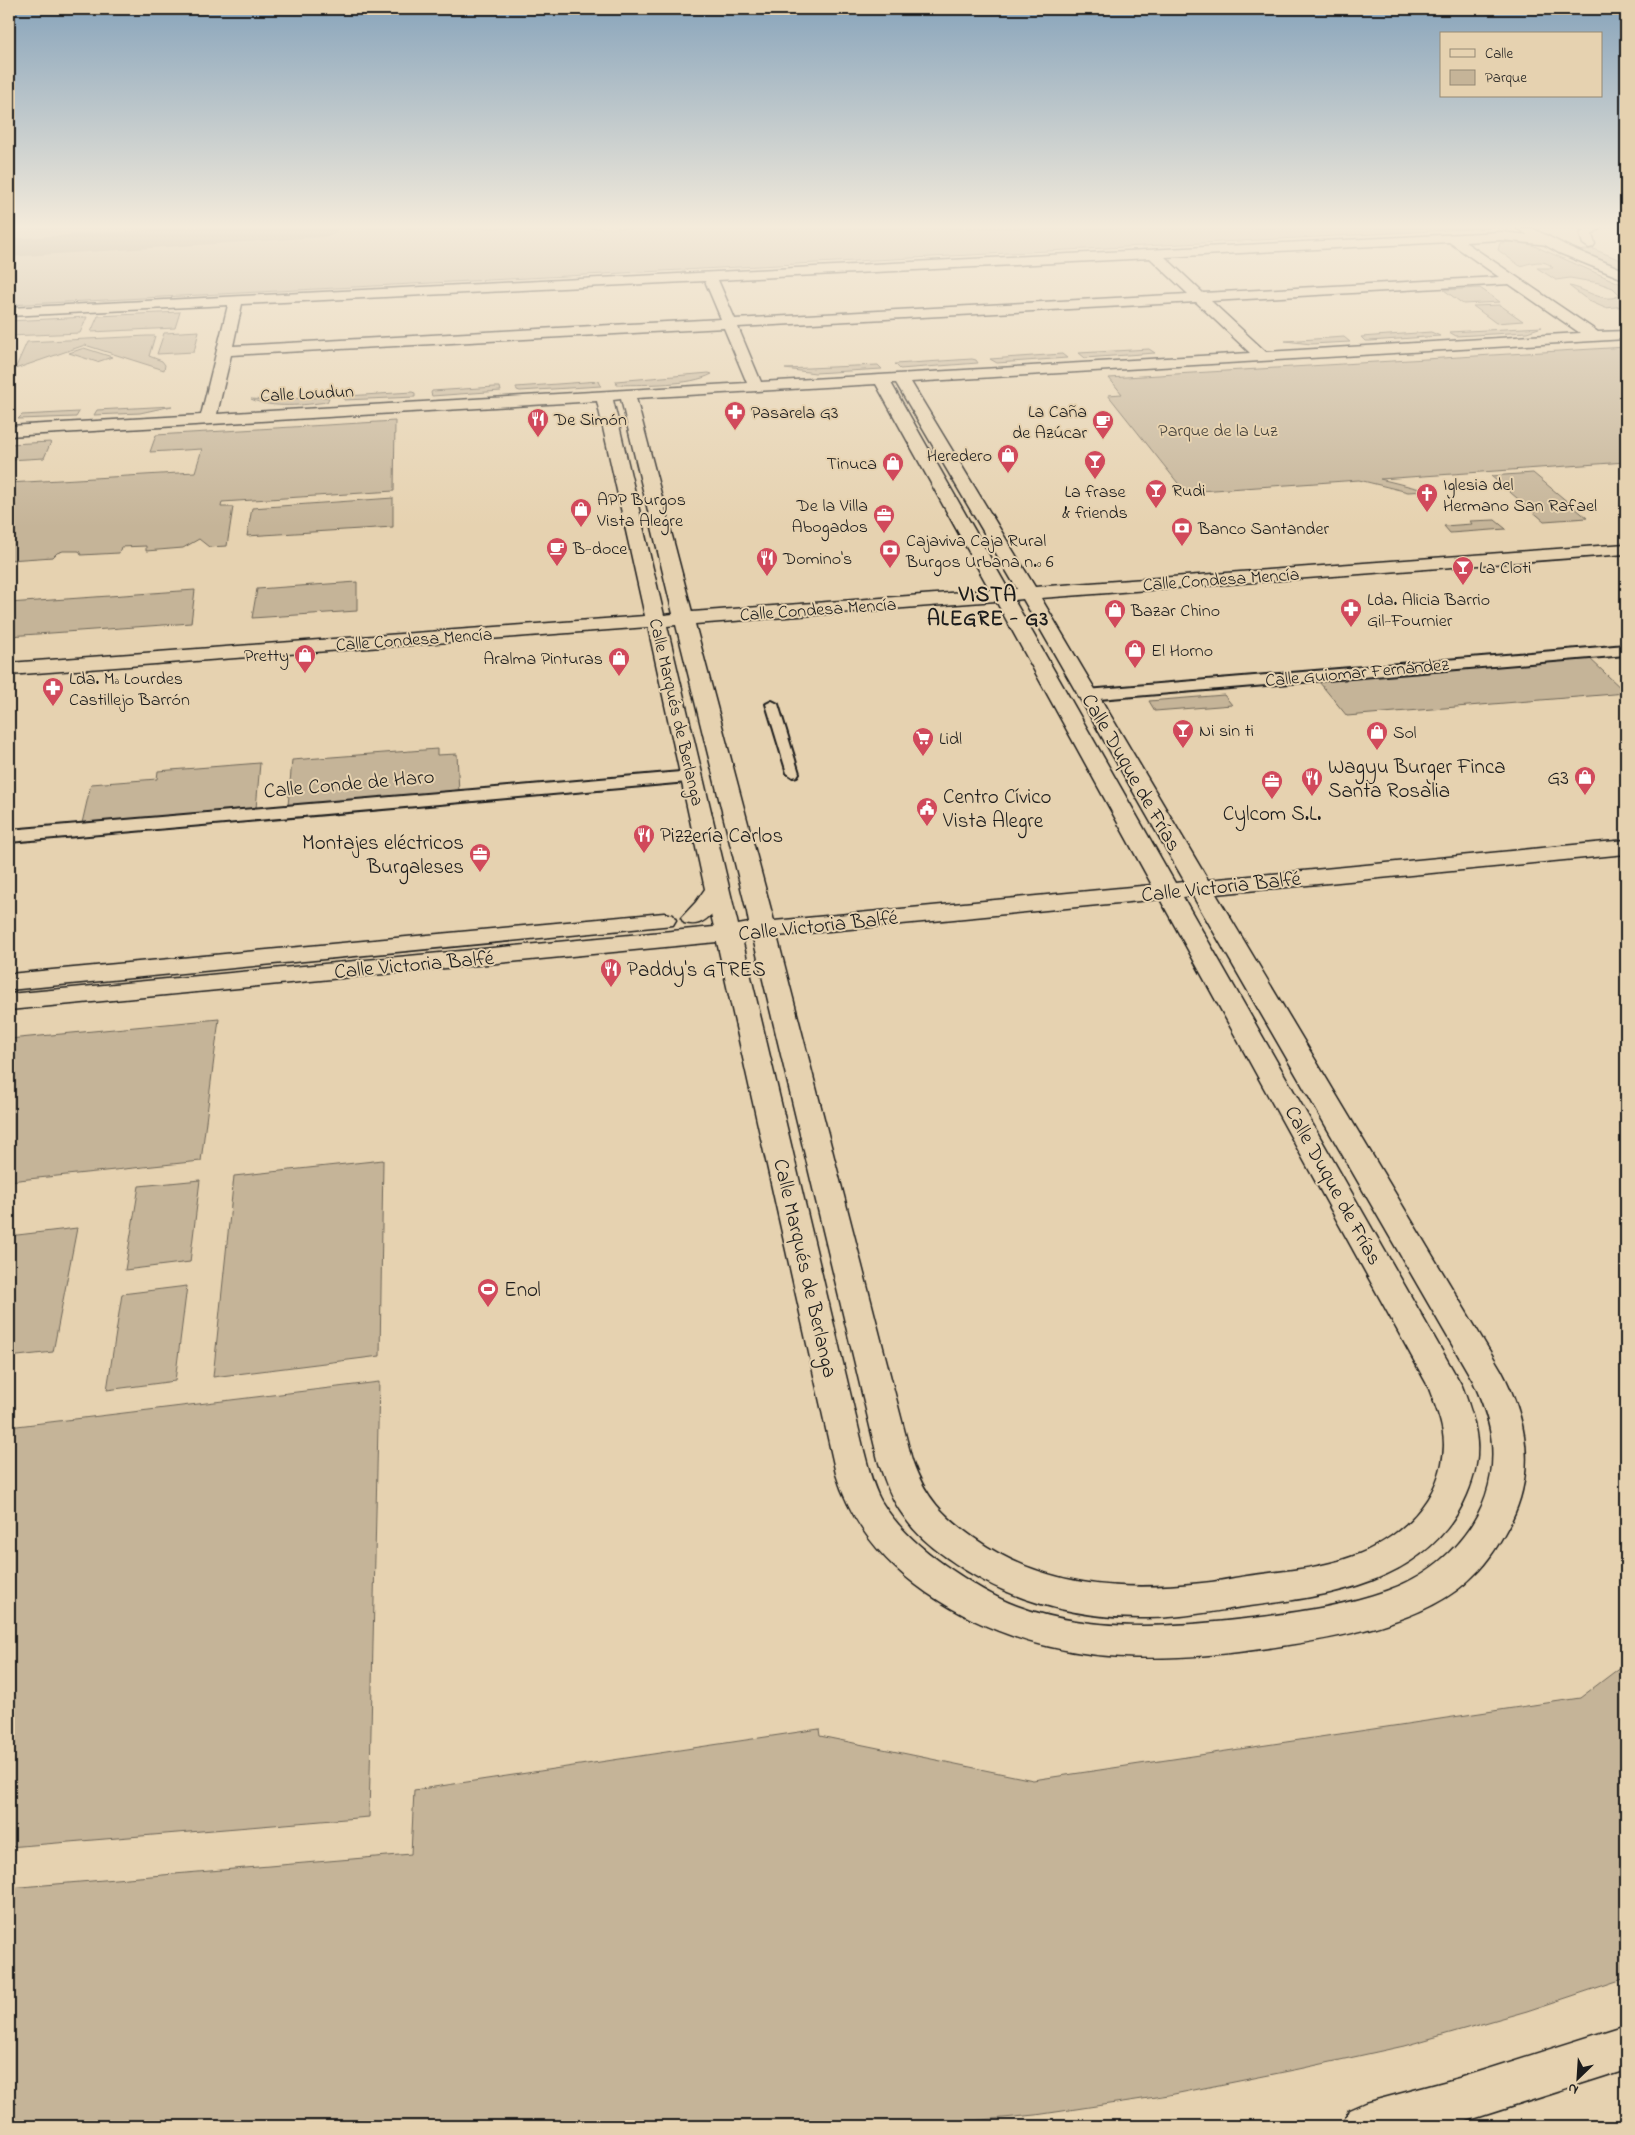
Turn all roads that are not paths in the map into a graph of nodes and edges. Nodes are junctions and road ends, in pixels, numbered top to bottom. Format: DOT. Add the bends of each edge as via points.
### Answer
graph roads {
  1 [pos="230,328"];
  2 [pos="645,328"];
  3 [pos="731,328"];
  4 [pos="1232,328"];
  5 [pos="1565,328"];
  6 [pos="1582,328"];
  7 [pos="1626,335"];
  8 [pos="1241,336"];
  9 [pos="1595,337"];
  10 [pos="1546,340"];
  11 [pos="224,351"];
  12 [pos="1262,356"];
  13 [pos="1206,360"];
  14 [pos="747,365"];
  15 [pos="957,374"];
  16 [pos="901,378"];
  17 [pos="881,379"];
  18 [pos="826,382"];
  19 [pos="756,386"];
  20 [pos="701,390"];
  21 [pos="684,391"];
  22 [pos="627,394"];
  23 [pos="604,396"];
  24 [pos="213,398"];
  25 [pos="548,399"];
  26 [pos="918,406"];
  27 [pos="897,407"];
  28 [pos="208,419"];
  29 [pos="155,422"];
  30 [pos="634,423"];
  31 [pos="610,424"];
  32 [pos="9,431"];
  33 [pos="1626,538"];
  34 [pos="1626,550"];
  35 [pos="986,566"];
  36 [pos="972,587"];
  37 [pos="1026,588"];
  38 [pos="999,590"];
  39 [pos="1054,592"];
  40 [pos="653,609"];
  41 [pos="683,613"];
  42 [pos="710,617"];
  43 [pos="1044,620"];
  44 [pos="690,644"];
  45 [pos="1626,650"];
  46 [pos="9,657"];
  47 [pos="9,669"];
  48 [pos="1087,695"];
  49 [pos="772,704"];
  50 [pos="792,773"];
  51 [pos="692,777"];
  52 [pos="1626,828"];
  53 [pos="9,836"];
  54 [pos="1139,841"];
  55 [pos="1626,847"];
  56 [pos="1133,877"];
  57 [pos="1196,880"];
  58 [pos="1163,883"];
  59 [pos="1232,886"];
  60 [pos="718,888"];
  61 [pos="692,918"];
  62 [pos="761,921"];
  63 [pos="726,924"];
  64 [pos="1222,924"];
  65 [pos="788,928"];
  66 [pos="772,965"];
  67 [pos="9,982"];
  68 [pos="9,1002"];
  69 [pos="990,1568"];
  70 [pos="970,1603"];
  71 [pos="1626,2047"];
  72 [pos="1365,2126"];
  1 -- 11 [label="street"];
  2 -- 11 [label="street"];
  3 -- 14 [label="street"];
  4 -- 8 [label="street"];
  5 -- 10 [label="street"];
  6 -- 9 [label="street"];
  7 -- 9 [label="street, Calle Loudun"];
  8 -- 12 [label="street"];
  8 -- 13 [label="street" via="1240,342 1229,351"];
  9 -- 10 [label="street, Calle Loudun"];
  10 -- 12 [label="street, Calle Loudun"];
  11 -- 24 [label="street"];
  12 -- 13 [label="street, Calle Loudun"];
  13 -- 15 [label="street, Calle Loudun"];
  14 -- 19 [label="street"];
  14 -- 20 [label="street" via="731,378"];
  15 -- 16 [label="street, Calle Loudun"];
  15 -- 26 [label="street" via="928,386 920,396"];
  16 -- 17 [label="street, Calle Loudun"];
  16 -- 26 [label="street, Calle Duque de Frías"];
  17 -- 18 [label="street, Calle Loudun"];
  17 -- 27 [label="street, Calle Duque de Frías"];
  18 -- 19 [label="street, Calle Loudun"];
  18 -- 27 [label="street, Calle Duque de Frías" via="869,390 888,398"];
  19 -- 20 [label="street, Calle Loudun"];
  20 -- 21 [label="street, Calle Loudun"];
  21 -- 22 [label="street, Calle Loudun"];
  21 -- 30 [label="street" via="648,405"];
  22 -- 23 [label="street, Calle Loudun"];
  22 -- 30 [label="street, Calle Marqués de Berlanga"];
  23 -- 25 [label="street, Calle Loudun"];
  23 -- 31 [label="street, Calle Marqués de Berlanga"];
  24 -- 28 [label="street"];
  24 -- 29 [label="street"];
  25 -- 28 [label="street, Calle Loudun"];
  25 -- 31 [label="street" via="588,406 603,414"];
  26 -- 37 [label="street, Calle Duque de Frías"];
  27 -- 35 [label="street, Calle Duque de Frías"];
  28 -- 29 [label="street, Calle Loudun"];
  29 -- 32 [label="street, Calle Loudun"];
  30 -- 41 [label="street, Calle Marqués de Berlanga"];
  31 -- 40 [label="street, Calle Marqués de Berlanga"];
  33 -- 37 [label="street, Calle Condesa Mencía"];
  34 -- 39 [label="street, Calle Condesa Mencía"];
  35 -- 36 [label="street"];
  35 -- 38 [label="street, Calle Duque de Frías"];
  36 -- 38 [label="street, Calle Condesa Mencía"];
  36 -- 41 [label="street, Calle Condesa Mencía"];
  37 -- 38 [label="street, Calle Condesa Mencía"];
  37 -- 39 [label="street, Calle Condesa Mencía"];
  37 -- 43 [label="street, Calle Duque de Frías"];
  38 -- 42 [label="street, Calle Condesa Mencía"];
  38 -- 54 [label="street, Calle Duque de Frías"];
  39 -- 43 [label="street" via="1043,605"];
  40 -- 41 [label="street, Calle Condesa Mencía"];
  40 -- 46 [label="street, Calle Condesa Mencía"];
  40 -- 47 [label="street, Calle Condesa Mencía"];
  40 -- 51 [label="street, Calle Marqués de Berlanga"];
  41 -- 42 [label="street, Calle Condesa Mencía"];
  41 -- 44 [label="street, Calle Marqués de Berlanga"];
  42 -- 44 [label="street, Calle Marqués de Berlanga" via="696,630"];
  43 -- 48 [label="street, Calle Duque de Frías"];
  44 -- 62 [label="street, Calle Marqués de Berlanga"];
  45 -- 48 [label="street, Calle Guiomar Fernández"];
  48 -- 57 [label="street, Calle Duque de Frías"];
  49 -- 50 [label="lane"];
  51 -- 53 [label="street, Calle Conde de Haro"];
  51 -- 60 [label="street, Calle Marqués de Berlanga"];
  52 -- 57 [label="street, Calle Victoria Balfé"];
  54 -- 56 [label="street, Calle Duque de Frías" via="1138,863"];
  54 -- 58 [label="street, Calle Duque de Frías"];
  55 -- 59 [label="street, Calle Victoria Balfé"];
  56 -- 58 [label="street, Calle Victoria Balfé"];
  56 -- 62 [label="street, Calle Victoria Balfé"];
  57 -- 58 [label="street, Calle Victoria Balfé"];
  57 -- 59 [label="street, Calle Victoria Balfé"];
  57 -- 64 [label="street, Calle Duque de Frías"];
  58 -- 65 [label="street, Calle Victoria Balfé"];
  58 -- 69 [label="street, Calle Duque de Frías" via="1445,1386 1457,1418 1461,1444 1458,1472 1440,1512 1417,1536 1393,1555 1329,1578 1204,1598 1130,1603 1076,1599 1020,1582"];
  59 -- 64 [label="street" via="1224,902"];
  60 -- 61 [label="street" via="705,907"];
  60 -- 63 [label="street, Calle Marqués de Berlanga"];
  61 -- 63 [label="street, Calle Victoria Balfé"];
  61 -- 67 [label="street, Calle Victoria Balfé"];
  62 -- 63 [label="street, Calle Victoria Balfé"];
  62 -- 65 [label="street, Calle Victoria Balfé"];
  62 -- 66 [label="street, Calle Marqués de Berlanga"];
  63 -- 68 [label="street, Calle Victoria Balfé"];
  63 -- 70 [label="street, Calle Marqués de Berlanga" via="846,1447 861,1494 870,1515 887,1537 909,1559"];
  64 -- 70 [label="street, Calle Duque de Frías" via="1489,1379 1500,1403 1510,1447 1505,1492 1481,1544 1459,1567 1427,1590 1362,1615 1313,1626 1182,1642 1096,1642 1049,1633 1007,1620"];
  65 -- 66 [label="street, Calle Marqués de Berlanga" via="777,942"];
  66 -- 69 [label="street, Calle Marqués de Berlanga" via="898,1468 909,1496 928,1521"];
  71 -- 72 [label="street" via="1459,2101"];
}
